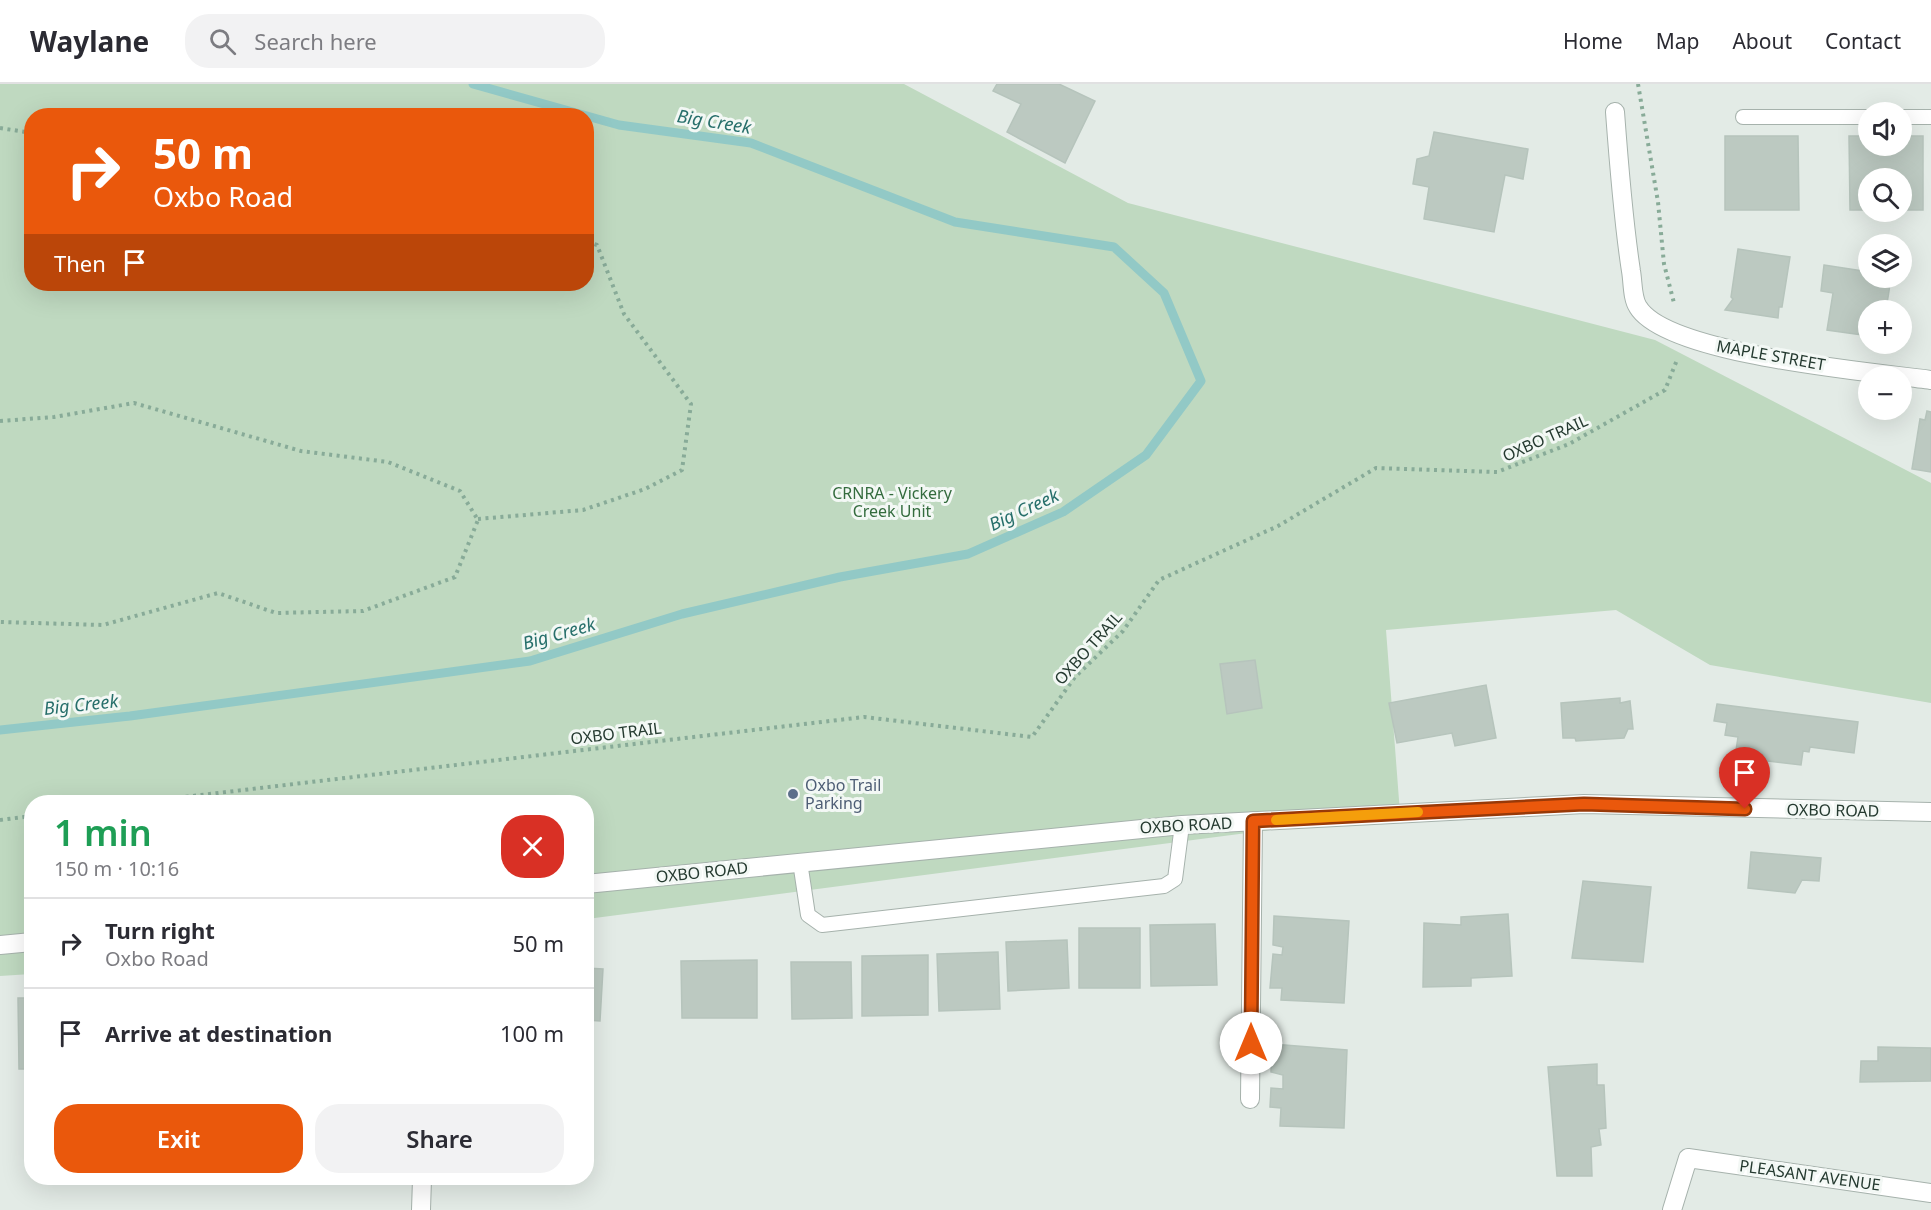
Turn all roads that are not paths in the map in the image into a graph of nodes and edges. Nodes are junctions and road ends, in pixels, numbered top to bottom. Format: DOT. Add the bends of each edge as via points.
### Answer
graph roads {
  1 [pos="1615,112"];
  2 [pos="1743,117"];
  3 [pos="1858,117"];
  4 [pos="1912,117"];
  5 [pos="1931,117"];
  6 [pos="1931,380"];
  7 [pos="1931,812"];
  8 [pos="1253,821"];
  9 [pos="1182,825"];
  10 [pos="800,862"];
  11 [pos="594,883"];
  12 [pos="24,943"];
  13 [pos="0,945"];
  14 [pos="1250,1099"];
  15 [pos="422,1185"];
  16 [pos="1931,1193"];
  17 [pos="421,1210"];
  18 [pos="1672,1210"];
  1 -- 6 [label="street, MAPLE STREET" via="1623,218 1636,303 1650,319 1682,335 1741,353"];
  2 -- 3 [label="lane"];
  4 -- 5 [label="lane"];
  7 -- 8 [label="street, OXBO ROAD" via="1584,804"];
  8 -- 9 [label="street, OXBO ROAD"];
  8 -- 14 [label="street"];
  9 -- 10 [label="street, OXBO ROAD"];
  9 -- 10 [label="lane" via="1175,879 1164,886 822,925 808,915"];
  10 -- 11 [label="street, OXBO ROAD"];
  12 -- 13 [label="street"];
  15 -- 17 [label="street"];
  16 -- 18 [label="street, PLEASANT AVENUE" via="1688,1158"];
}
